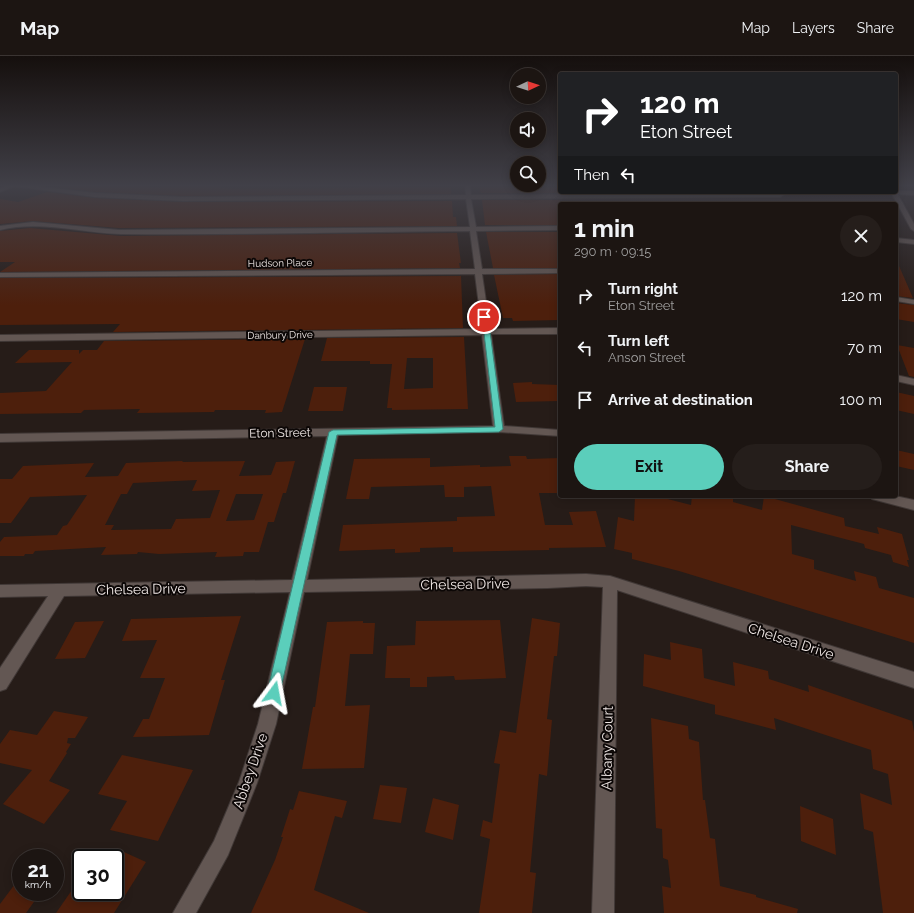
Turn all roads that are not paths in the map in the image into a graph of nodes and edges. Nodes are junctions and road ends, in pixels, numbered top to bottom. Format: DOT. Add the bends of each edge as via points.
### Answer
graph roads {
  1 [pos="13,225"];
  2 [pos="46,225"];
  3 [pos="473,225"];
  4 [pos="0,228"];
  5 [pos="473,228"];
  6 [pos="558,228"];
  7 [pos="898,240"];
  8 [pos="914,242"];
  9 [pos="479,271"];
  10 [pos="558,271"];
  11 [pos="0,275"];
  12 [pos="898,299"];
  13 [pos="914,302"];
  14 [pos="558,331"];
  15 [pos="486,332"];
  16 [pos="0,338"];
  17 [pos="898,378"];
  18 [pos="914,382"];
  19 [pos="499,429"];
  20 [pos="333,432"];
  21 [pos="558,433"];
  22 [pos="0,438"];
  23 [pos="884,498"];
  24 [pos="914,505"];
  25 [pos="610,582"];
  26 [pos="298,587"];
  27 [pos="60,590"];
  28 [pos="0,591"];
  29 [pos="914,680"];
  30 [pos="0,683"];
  31 [pos="184,913"];
  32 [pos="603,913"];
  1 -- 4 [label="street"];
  2 -- 5 [label="street" via="119,232"];
  3 -- 5 [label="street"];
  5 -- 6 [label="street"];
  5 -- 9 [label="street"];
  7 -- 8 [label="street"];
  9 -- 10 [label="street, Hudson Place"];
  9 -- 11 [label="street, Hudson Place"];
  9 -- 15 [label="street"];
  12 -- 13 [label="street"];
  14 -- 15 [label="street, Danbury Drive"];
  15 -- 16 [label="street, Danbury Drive"];
  15 -- 19 [label="street"];
  17 -- 18 [label="street"];
  19 -- 20 [label="street, Eton Street"];
  19 -- 21 [label="street, Eton Street"];
  20 -- 22 [label="street, Eton Street"];
  20 -- 26 [label="street, Abbey Drive"];
  23 -- 24 [label="street"];
  25 -- 26 [label="street, Chelsea Drive" via="586,580"];
  25 -- 29 [label="street, Chelsea Drive"];
  25 -- 32 [label="street, Albany Court"];
  26 -- 27 [label="street, Chelsea Drive"];
  26 -- 31 [label="street, Abbey Drive" via="266,724 248,783 221,848"];
  27 -- 28 [label="street, Chelsea Drive"];
  27 -- 30 [label="street"];
}
